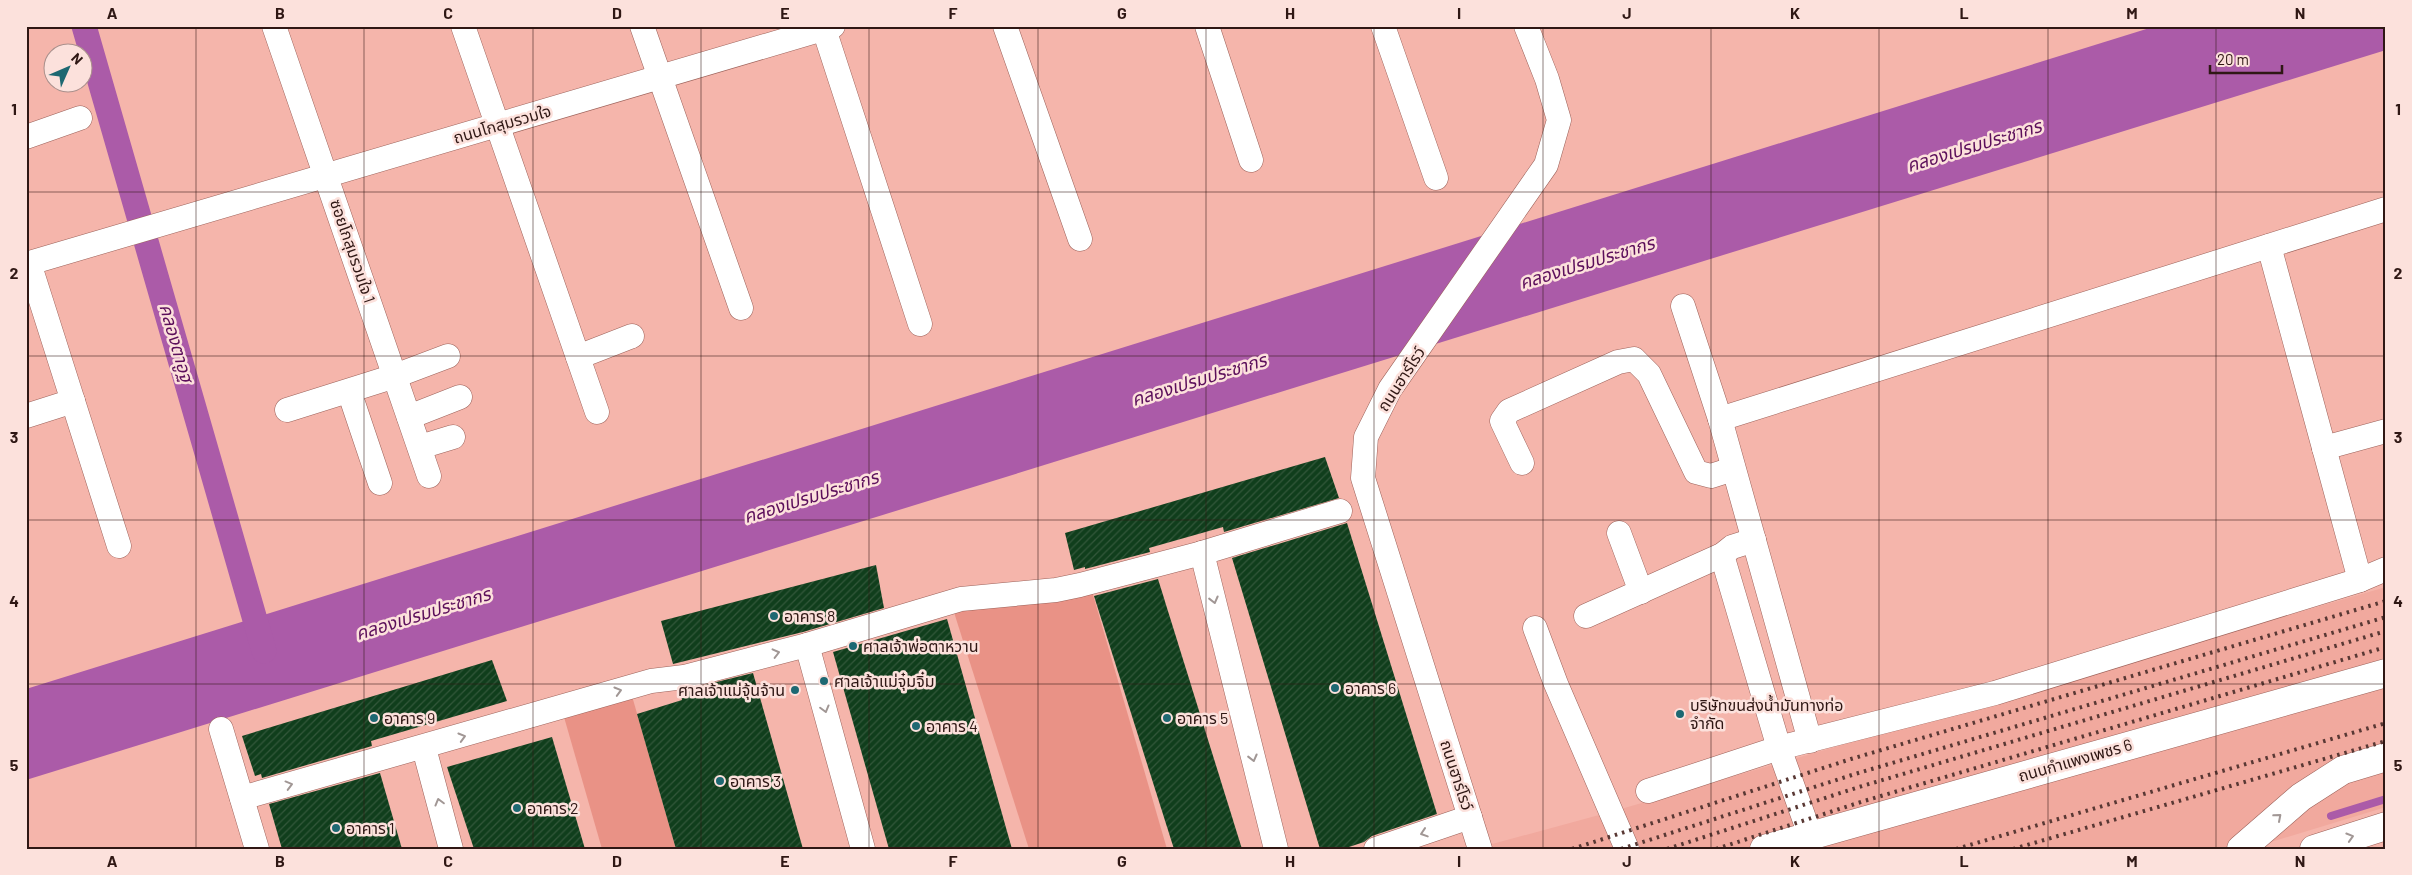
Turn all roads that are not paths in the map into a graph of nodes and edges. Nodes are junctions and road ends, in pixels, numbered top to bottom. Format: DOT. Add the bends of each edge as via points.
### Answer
graph roads {
  1 [pos="274,26"];
  2 [pos="463,26"];
  3 [pos="642,26"];
  4 [pos="1006,26"];
  5 [pos="1207,26"];
  6 [pos="1383,26"];
  7 [pos="1526,26"];
  8 [pos="826,27"];
  9 [pos="660,77"];
  10 [pos="80,118"];
  11 [pos="498,125"];
  12 [pos="26,137"];
  13 [pos="1251,160"];
  14 [pos="327,175"];
  15 [pos="1436,178"];
  16 [pos="2386,210"];
  17 [pos="1080,239"];
  18 [pos="2269,246"];
  19 [pos="28,264"];
  20 [pos="1683,306"];
  21 [pos="741,308"];
  22 [pos="920,324"];
  23 [pos="632,336"];
  24 [pos="448,356"];
  25 [pos="578,357"];
  26 [pos="395,376"];
  27 [pos="348,391"];
  28 [pos="460,397"];
  29 [pos="72,401"];
  30 [pos="287,410"];
  31 [pos="597,412"];
  32 [pos="26,416"];
  33 [pos="409,416"];
  34 [pos="1720,419"];
  35 [pos="2386,431"];
  36 [pos="453,438"];
  37 [pos="420,447"];
  38 [pos="2324,448"];
  39 [pos="1522,463"];
  40 [pos="1733,469"];
  41 [pos="429,476"];
  42 [pos="380,483"];
  43 [pos="1340,511"];
  44 [pos="1619,533"];
  45 [pos="1754,540"];
  46 [pos="119,546"];
  47 [pos="1202,553"];
  48 [pos="1722,555"];
  49 [pos="2386,570"];
  50 [pos="2360,580"];
  51 [pos="1640,592"];
  52 [pos="1586,616"];
  53 [pos="1535,628"];
  54 [pos="807,645"];
  55 [pos="2386,673"];
  56 [pos="221,729"];
  57 [pos="1810,741"];
  58 [pos="424,748"];
  59 [pos="1779,748"];
  60 [pos="2386,757"];
  61 [pos="1648,791"];
  62 [pos="242,798"];
  63 [pos="1470,817"];
  64 [pos="2386,826"];
  65 [pos="1810,835"];
  66 [pos="257,849"];
  67 [pos="451,849"];
  68 [pos="863,849"];
  69 [pos="1276,849"];
  70 [pos="1376,849"];
  71 [pos="1480,849"];
  72 [pos="1627,849"];
  73 [pos="1764,849"];
  74 [pos="2241,849"];
  75 [pos="2314,849"];
  1 -- 14 [label="street, ซอยโกสุมรวมใจ 1"];
  2 -- 11 [label="street"];
  3 -- 9 [label="street"];
  4 -- 17 [label="street"];
  5 -- 13 [label="street"];
  6 -- 15 [label="street"];
  7 -- 63 [label="street, ถนนฮาร์โรว์" via="1559,120 1546,165 1390,389 1366,437 1362,464 1363,478"];
  8 -- 9 [label="street, ถนนโกสุมรวมใจ"];
  8 -- 22 [label="street"];
  9 -- 11 [label="street, ถนนโกสุมรวมใจ"];
  9 -- 21 [label="street"];
  10 -- 12 [label="street"];
  11 -- 14 [label="street, ถนนโกสุมรวมใจ"];
  11 -- 25 [label="street"];
  14 -- 19 [label="street, ถนนโกสุมรวมใจ"];
  14 -- 26 [label="street, ซอยโกสุมรวมใจ 1"];
  16 -- 18 [label="street"];
  18 -- 34 [label="street"];
  18 -- 38 [label="street"];
  19 -- 29 [label="street"];
  20 -- 34 [label="street"];
  23 -- 25 [label="street"];
  24 -- 26 [label="street"];
  25 -- 31 [label="street"];
  26 -- 27 [label="street"];
  26 -- 33 [label="street, ซอยโกสุมรวมใจ 1"];
  27 -- 30 [label="street"];
  27 -- 42 [label="street"];
  28 -- 33 [label="street"];
  29 -- 32 [label="street"];
  29 -- 46 [label="street"];
  33 -- 37 [label="street, ซอยโกสุมรวมใจ 1"];
  34 -- 40 [label="street"];
  35 -- 38 [label="street"];
  36 -- 37 [label="street"];
  37 -- 41 [label="street, ซอยโกสุมรวมใจ 1"];
  38 -- 50 [label="street"];
  39 -- 40 [label="street" via="1502,421 1509,411 1618,362 1634,359 1649,374 1696,472 1711,476"];
  40 -- 45 [label="street"];
  43 -- 47 [label="street"];
  44 -- 51 [label="street"];
  45 -- 48 [label="street" via="1732,547"];
  45 -- 57 [label="street"];
  47 -- 54 [label="street" via="1056,590 961,599"];
  47 -- 69 [label="street, one-way"];
  48 -- 51 [label="street"];
  48 -- 59 [label="street"];
  49 -- 50 [label="street"];
  50 -- 57 [label="street" via="1995,693"];
  51 -- 52 [label="street"];
  53 -- 72 [label="street"];
  58 -- 54 [label="street, one-way" via="651,681 684,677"];
  54 -- 68 [label="street, one-way"];
  55 -- 65 [label="main road, ถนนกำแพงเพชร 6"];
  56 -- 62 [label="street"];
  57 -- 59 [label="street"];
  62 -- 58 [label="street, one-way"];
  67 -- 58 [label="street, one-way"];
  59 -- 61 [label="street"];
  59 -- 65 [label="street"];
  74 -- 60 [label="main road, one-way" via="2301,797 2343,770"];
  62 -- 66 [label="street"];
  63 -- 70 [label="street, one-way"];
  63 -- 71 [label="street, ถนนฮาร์โรว์"];
  75 -- 64 [label="main road, one-way"];
  65 -- 73 [label="main road, ถนนกำแพงเพชร 6"];
}
